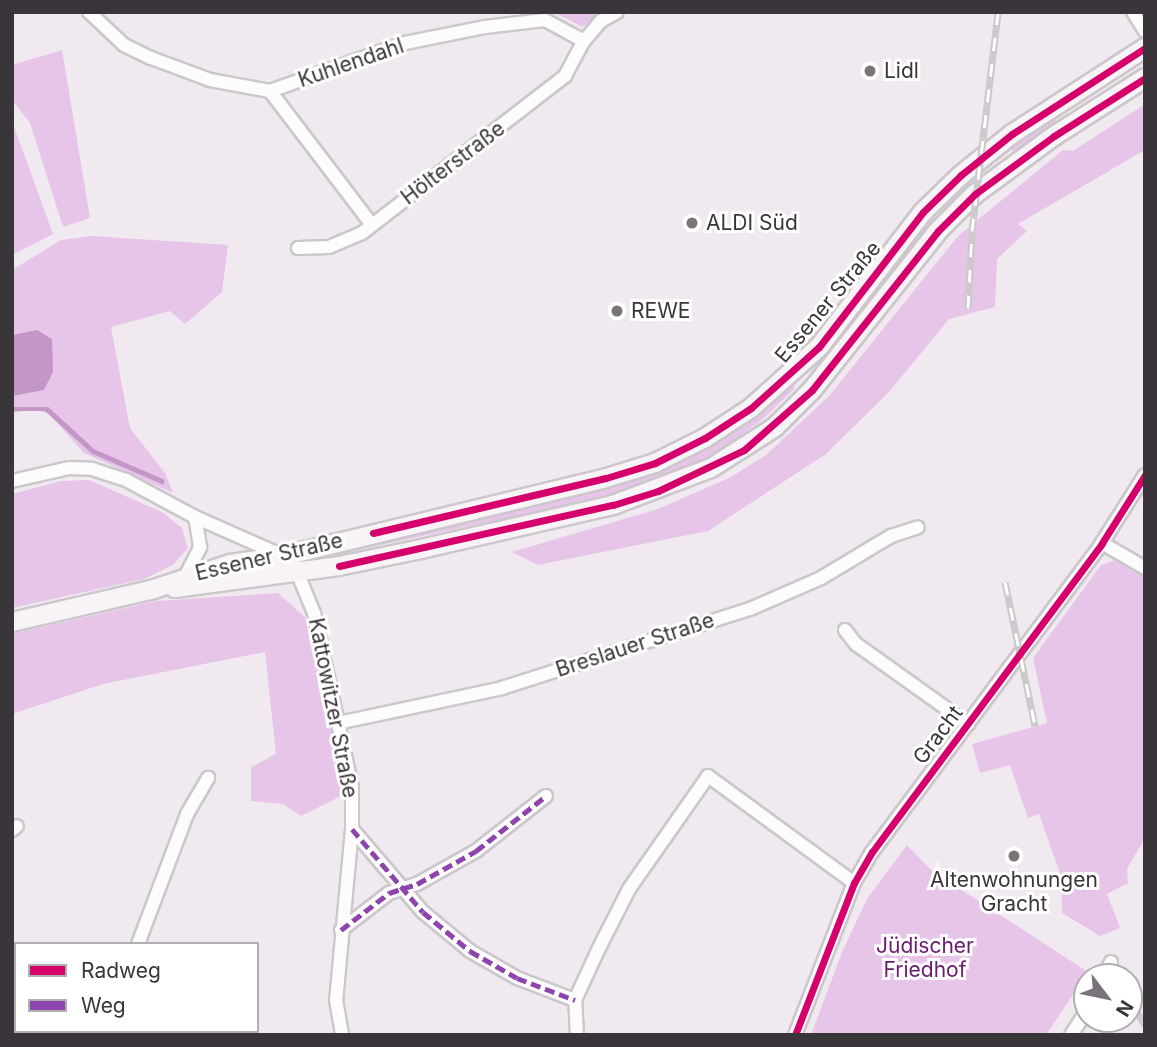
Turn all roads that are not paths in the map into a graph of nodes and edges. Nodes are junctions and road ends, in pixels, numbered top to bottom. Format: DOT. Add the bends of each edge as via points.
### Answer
graph roads {
  1 [pos="89,12"];
  2 [pos="617,12"];
  3 [pos="1132,12"];
  4 [pos="1145,31"];
  5 [pos="584,41"];
  6 [pos="1145,48"];
  7 [pos="1145,78"];
  8 [pos="270,91"];
  9 [pos="372,225"];
  10 [pos="298,248"];
  11 [pos="1145,474"];
  12 [pos="12,481"];
  13 [pos="195,517"];
  14 [pos="918,527"];
  15 [pos="1102,543"];
  16 [pos="284,556"];
  17 [pos="1145,568"];
  18 [pos="300,572"];
  19 [pos="185,577"];
  20 [pos="150,590"];
  21 [pos="12,622"];
  22 [pos="845,630"];
  23 [pos="338,723"];
  24 [pos="968,724"];
  25 [pos="208,778"];
  26 [pos="546,796"];
  27 [pos="352,829"];
  28 [pos="854,883"];
  29 [pos="403,890"];
  30 [pos="341,930"];
  31 [pos="139,942"];
  32 [pos="575,1000"];
  33 [pos="342,1035"];
  34 [pos="577,1035"];
  35 [pos="795,1035"];
  1 -- 8 [label="street, Kuhlendahl" via="124,45 151,58 210,80"];
  2 -- 5 [label="street" via="601,21"];
  3 -- 4 [label="street"];
  5 -- 8 [label="street, Kuhlendahl" via="545,20 485,27 405,43"];
  5 -- 9 [label="street, Hölterstraße" via="565,76"];
  6 -- 16 [label="main road, Essener Straße" via="1012,134 961,175 923,212 819,347 751,408 705,438 655,463 606,478"];
  7 -- 18 [label="main road, Essener Straße" via="975,194 937,231 812,390 744,450 658,491 612,505"];
  8 -- 9 [label="street"];
  9 -- 10 [label="street, Hölterstraße" via="347,242"];
  11 -- 15 [label="street, Gracht"];
  12 -- 13 [label="street" via="69,468 92,469 126,480"];
  13 -- 16 [label="street"];
  13 -- 19 [label="street" via="200,547"];
  14 -- 23 [label="street, Breslauer Straße" via="891,536 821,578 750,609 502,688"];
  15 -- 17 [label="street"];
  15 -- 24 [label="street, Gracht"];
  16 -- 18 [label="street, Kattowitzer Straße"];
  16 -- 19 [label="main road, Essener Straße"];
  18 -- 20 [label="main road, Essener Straße"];
  18 -- 23 [label="street, Kattowitzer Straße" via="314,613"];
  19 -- 20 [label="main road, Essener Straße"];
  20 -- 21 [label="main road, Essener Straße"];
  22 -- 24 [label="street" via="856,644"];
  23 -- 27 [label="street, Kattowitzer Straße" via="352,788"];
  24 -- 28 [label="street, Gracht"];
  25 -- 31 [label="street" via="187,814"];
  26 -- 29 [label="street" via="476,850"];
  27 -- 29 [label="street"];
  27 -- 30 [label="street, Kattowitzer Straße"];
  28 -- 32 [label="street" via="708,776 629,889"];
  28 -- 35 [label="street, Gracht"];
  29 -- 30 [label="street" via="389,893"];
  29 -- 32 [label="street" via="470,951 517,978"];
  30 -- 33 [label="street, Kattowitzer Straße" via="336,1000"];
  32 -- 34 [label="street"];
}
